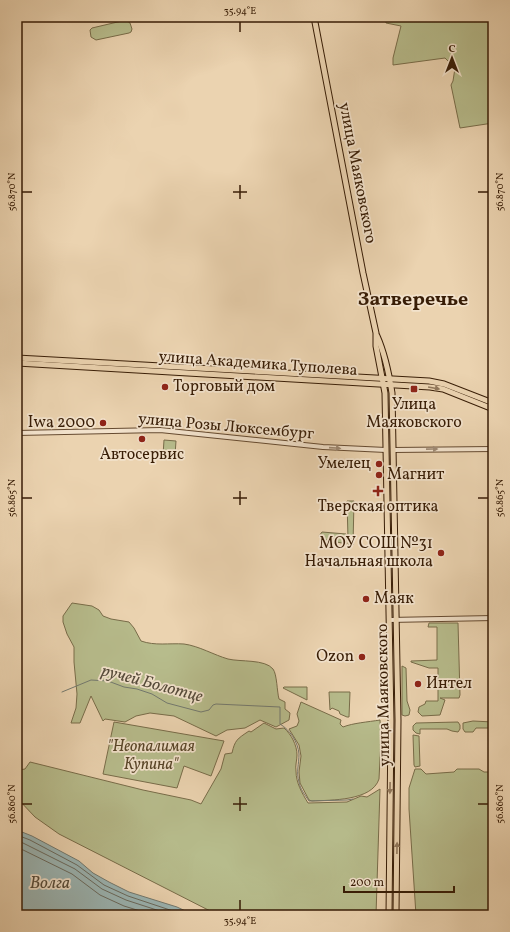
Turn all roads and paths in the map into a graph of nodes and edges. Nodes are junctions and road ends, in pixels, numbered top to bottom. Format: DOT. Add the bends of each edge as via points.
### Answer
graph roads {
  1 [pos="314,17"];
  2 [pos="376,333"];
  3 [pos="18,361"];
  4 [pos="148,365"];
  5 [pos="156,365"];
  6 [pos="141,370"];
  7 [pos="150,370"];
  8 [pos="270,372"];
  9 [pos="279,372"];
  10 [pos="264,377"];
  11 [pos="273,378"];
  12 [pos="382,378"];
  13 [pos="390,382"];
  14 [pos="383,384"];
  15 [pos="493,403"];
  16 [pos="493,409"];
  17 [pos="17,432"];
  18 [pos="493,449"];
  19 [pos="386,450"];
  20 [pos="393,450"];
  21 [pos="493,618"];
  22 [pos="389,620"];
  23 [pos="396,620"];
  24 [pos="389,915"];
  25 [pos="396,915"];
  1 -- 2 [label="main road, улица Маяковского"];
  2 -- 12 [label="main road, улица Маяковского"];
  2 -- 13 [label="main road, улица Маяковского"];
  3 -- 4 [label="main road, улица Академика Туполева" via="24,361 26,358"];
  3 -- 6 [label="main road, улица Академика Туполева"];
  4 -- 5 [label="main road, улица Академика Туполева"];
  4 -- 6 [label="main road"];
  5 -- 7 [label="main road"];
  5 -- 8 [label="main road, улица Академика Туполева"];
  6 -- 7 [label="main road, улица Академика Туполева"];
  7 -- 10 [label="main road, улица Академика Туполева"];
  8 -- 9 [label="main road, улица Академика Туполева"];
  8 -- 10 [label="main road"];
  9 -- 11 [label="main road"];
  9 -- 12 [label="main road, улица Академика Туполева"];
  10 -- 11 [label="main road, улица Академика Туполева"];
  11 -- 14 [label="main road, улица Академика Туполева"];
  12 -- 13 [label="main road, улица Академика Туполева"];
  12 -- 14 [label="main road, улица Маяковского"];
  13 -- 14 [label="main road, улица Академика Туполева"];
  13 -- 15 [label="main road, улица Академика Туполева" via="441,383"];
  13 -- 16 [label="main road, улица Академика Туполева, one-way" via="437,388"];
  13 -- 20 [label="main road, улица Маяковского"];
  14 -- 19 [label="main road, улица Маяковского"];
  17 -- 19 [label="street, улица Розы Люксембург, one-way" via="160,430 323,447"];
  20 -- 18 [label="street, one-way"];
  19 -- 22 [label="main road, улица Маяковского"];
  20 -- 23 [label="main road, улица Маяковского"];
  21 -- 23 [label="street"];
  22 -- 23 [label="street"];
  22 -- 24 [label="main road, улица Маяковского, one-way"];
  25 -- 23 [label="main road, улица Маяковского, one-way"];
}
